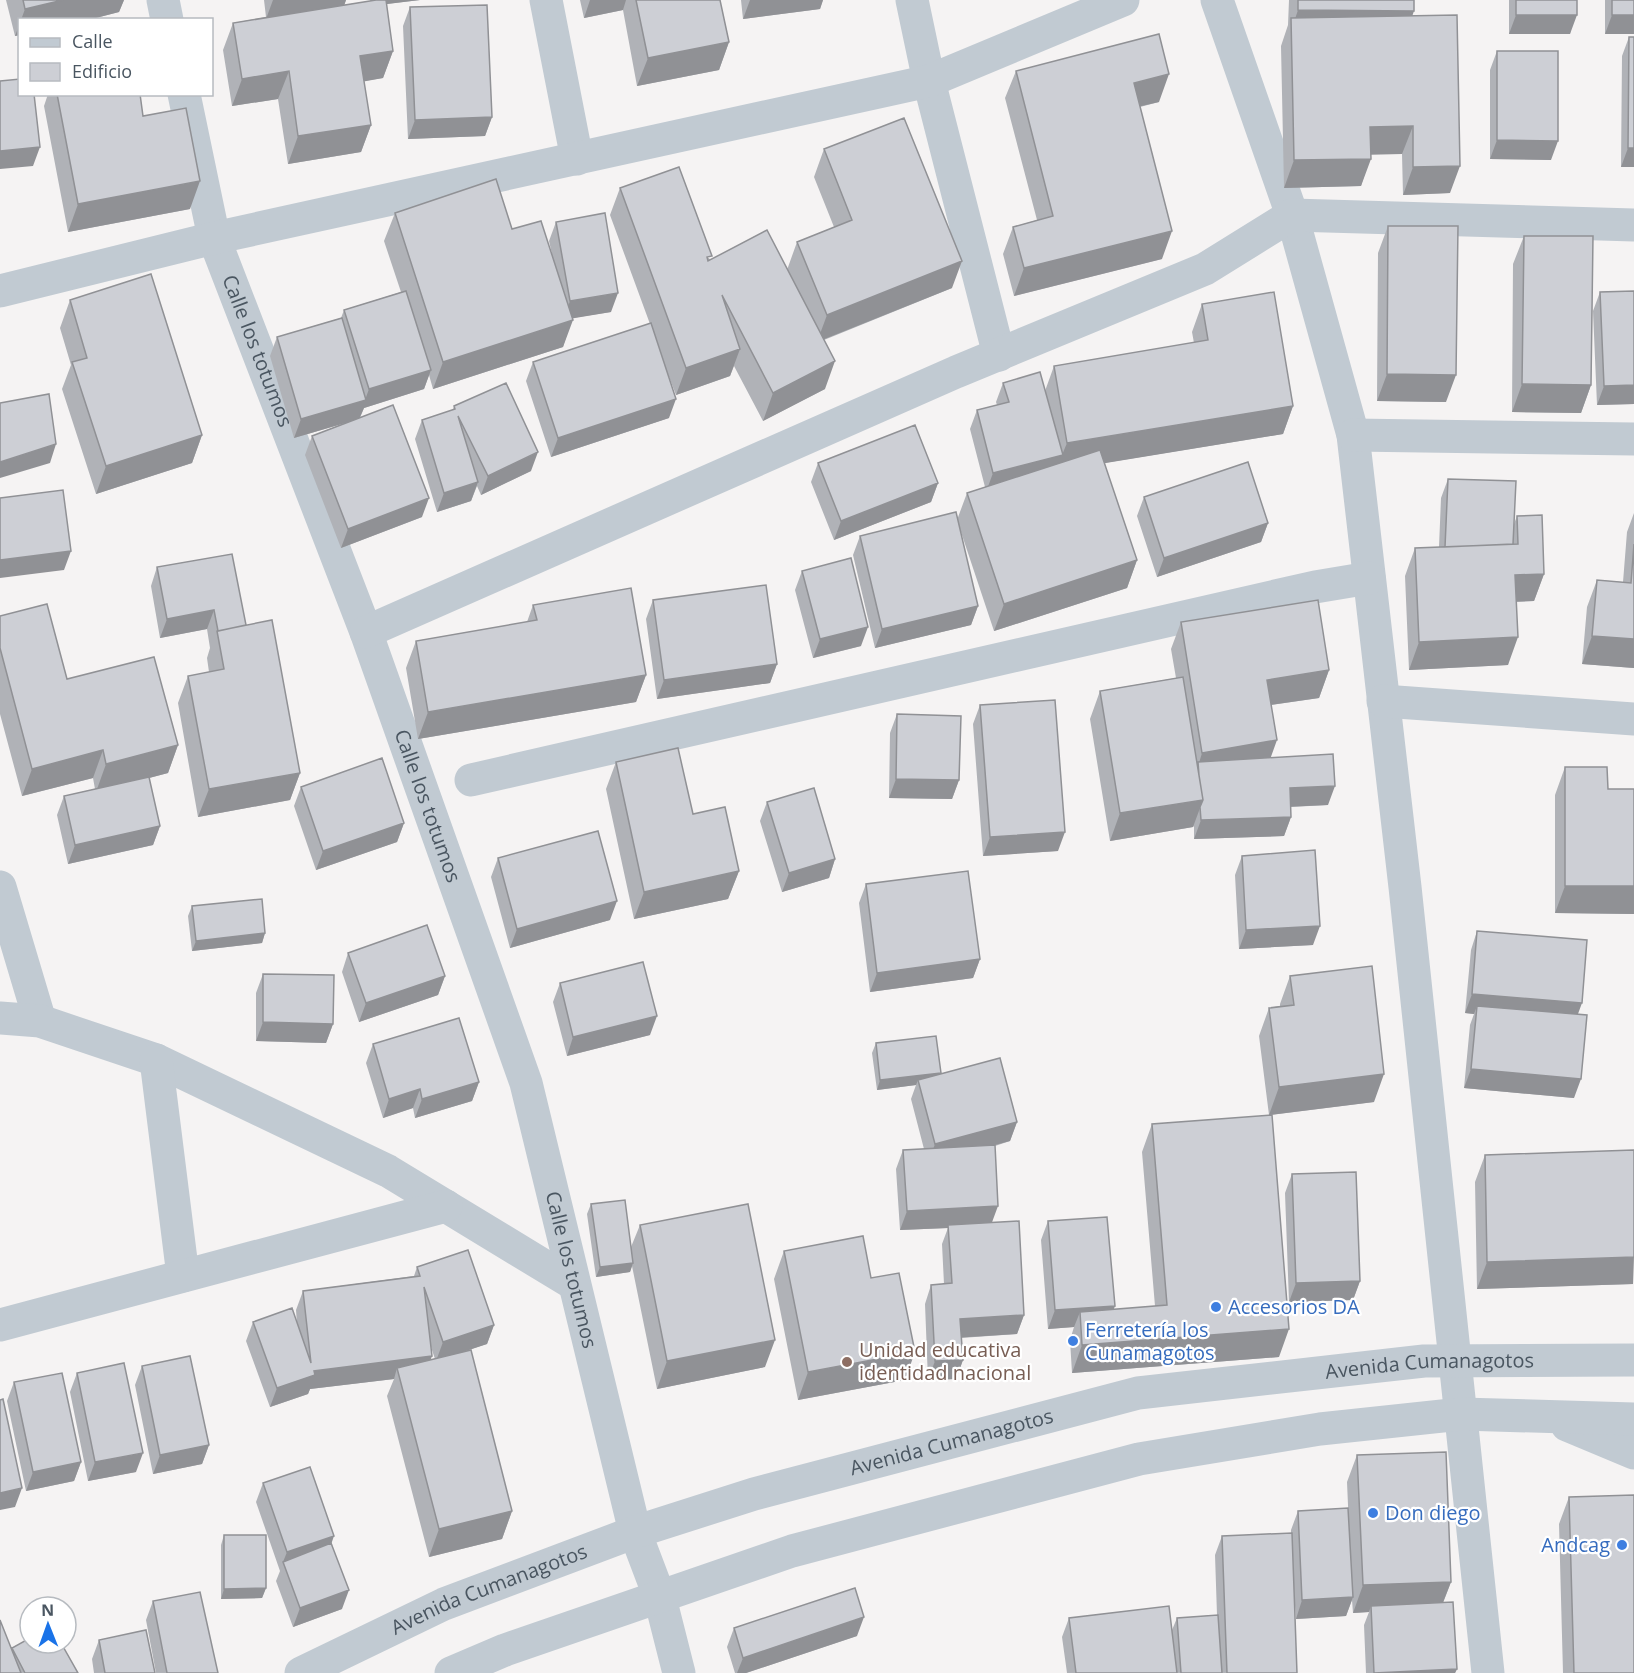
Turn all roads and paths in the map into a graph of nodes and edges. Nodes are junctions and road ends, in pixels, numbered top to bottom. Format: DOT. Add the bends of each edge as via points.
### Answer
graph roads {
  1 [pos="163,0"];
  2 [pos="546,0"];
  3 [pos="912,0"];
  4 [pos="1123,0"];
  5 [pos="1217,0"];
  6 [pos="167,18"];
  7 [pos="929,81"];
  8 [pos="184,96"];
  9 [pos="577,159"];
  10 [pos="1292,215"];
  11 [pos="1634,225"];
  12 [pos="214,238"];
  13 [pos="0,291"];
  14 [pos="999,355"];
  15 [pos="1353,435"];
  16 [pos="1634,439"];
  17 [pos="1369,578"];
  18 [pos="366,632"];
  19 [pos="1383,701"];
  20 [pos="1634,719"];
  21 [pos="471,780"];
  22 [pos="0,887"];
  23 [pos="0,1018"];
  24 [pos="40,1022"];
  25 [pos="156,1060"];
  26 [pos="446,1206"];
  27 [pos="183,1276"];
  28 [pos="574,1284"];
  29 [pos="0,1325"];
  30 [pos="1634,1360"];
  31 [pos="1455,1361"];
  32 [pos="1461,1414"];
  33 [pos="1549,1417"];
  34 [pos="1634,1419"];
  35 [pos="1634,1453"];
  36 [pos="635,1532"];
  37 [pos="660,1598"];
  38 [pos="301,1673"];
  39 [pos="451,1673"];
  40 [pos="679,1673"];
  41 [pos="1488,1673"];
  1 -- 6 [label="street"];
  2 -- 9 [label="street"];
  3 -- 7 [label="street"];
  4 -- 7 [label="street"];
  5 -- 10 [label="street"];
  7 -- 9 [label="street"];
  7 -- 14 [label="street"];
  8 -- 12 [label="street, Calle los totumos"];
  9 -- 12 [label="street"];
  10 -- 11 [label="street"];
  10 -- 14 [label="street" via="1205,269"];
  10 -- 15 [label="street"];
  12 -- 13 [label="street"];
  12 -- 18 [label="street, Calle los totumos"];
  14 -- 18 [label="street"];
  15 -- 16 [label="street"];
  15 -- 17 [label="street"];
  17 -- 19 [label="street"];
  17 -- 21 [label="street" via="1315,587"];
  18 -- 28 [label="street, Calle los totumos" via="526,1083"];
  19 -- 20 [label="street"];
  19 -- 31 [label="street"];
  22 -- 24 [label="street"];
  23 -- 24 [label="street"];
  24 -- 25 [label="street"];
  25 -- 26 [label="street" via="388,1171"];
  25 -- 27 [label="street"];
  26 -- 27 [label="street"];
  26 -- 28 [label="street"];
  27 -- 29 [label="street"];
  28 -- 36 [label="street, Calle los totumos"];
  30 -- 31 [label="street, Avenida Cumanagotos"];
  31 -- 32 [label="street"];
  31 -- 36 [label="street, Avenida Cumanagotos" via="1424,1361 1138,1393 754,1494"];
  32 -- 33 [label="street"];
  32 -- 37 [label="street" via="1320,1429 1139,1459 792,1551"];
  32 -- 41 [label="street"];
  33 -- 34 [label="street"];
  33 -- 35 [label="street"];
  36 -- 37 [label="street, Calle los totumos"];
  36 -- 38 [label="street, Avenida Cumanagotos" via="444,1604"];
  37 -- 39 [label="street" via="505,1650"];
  37 -- 40 [label="street, Calle los totumos"];
}
